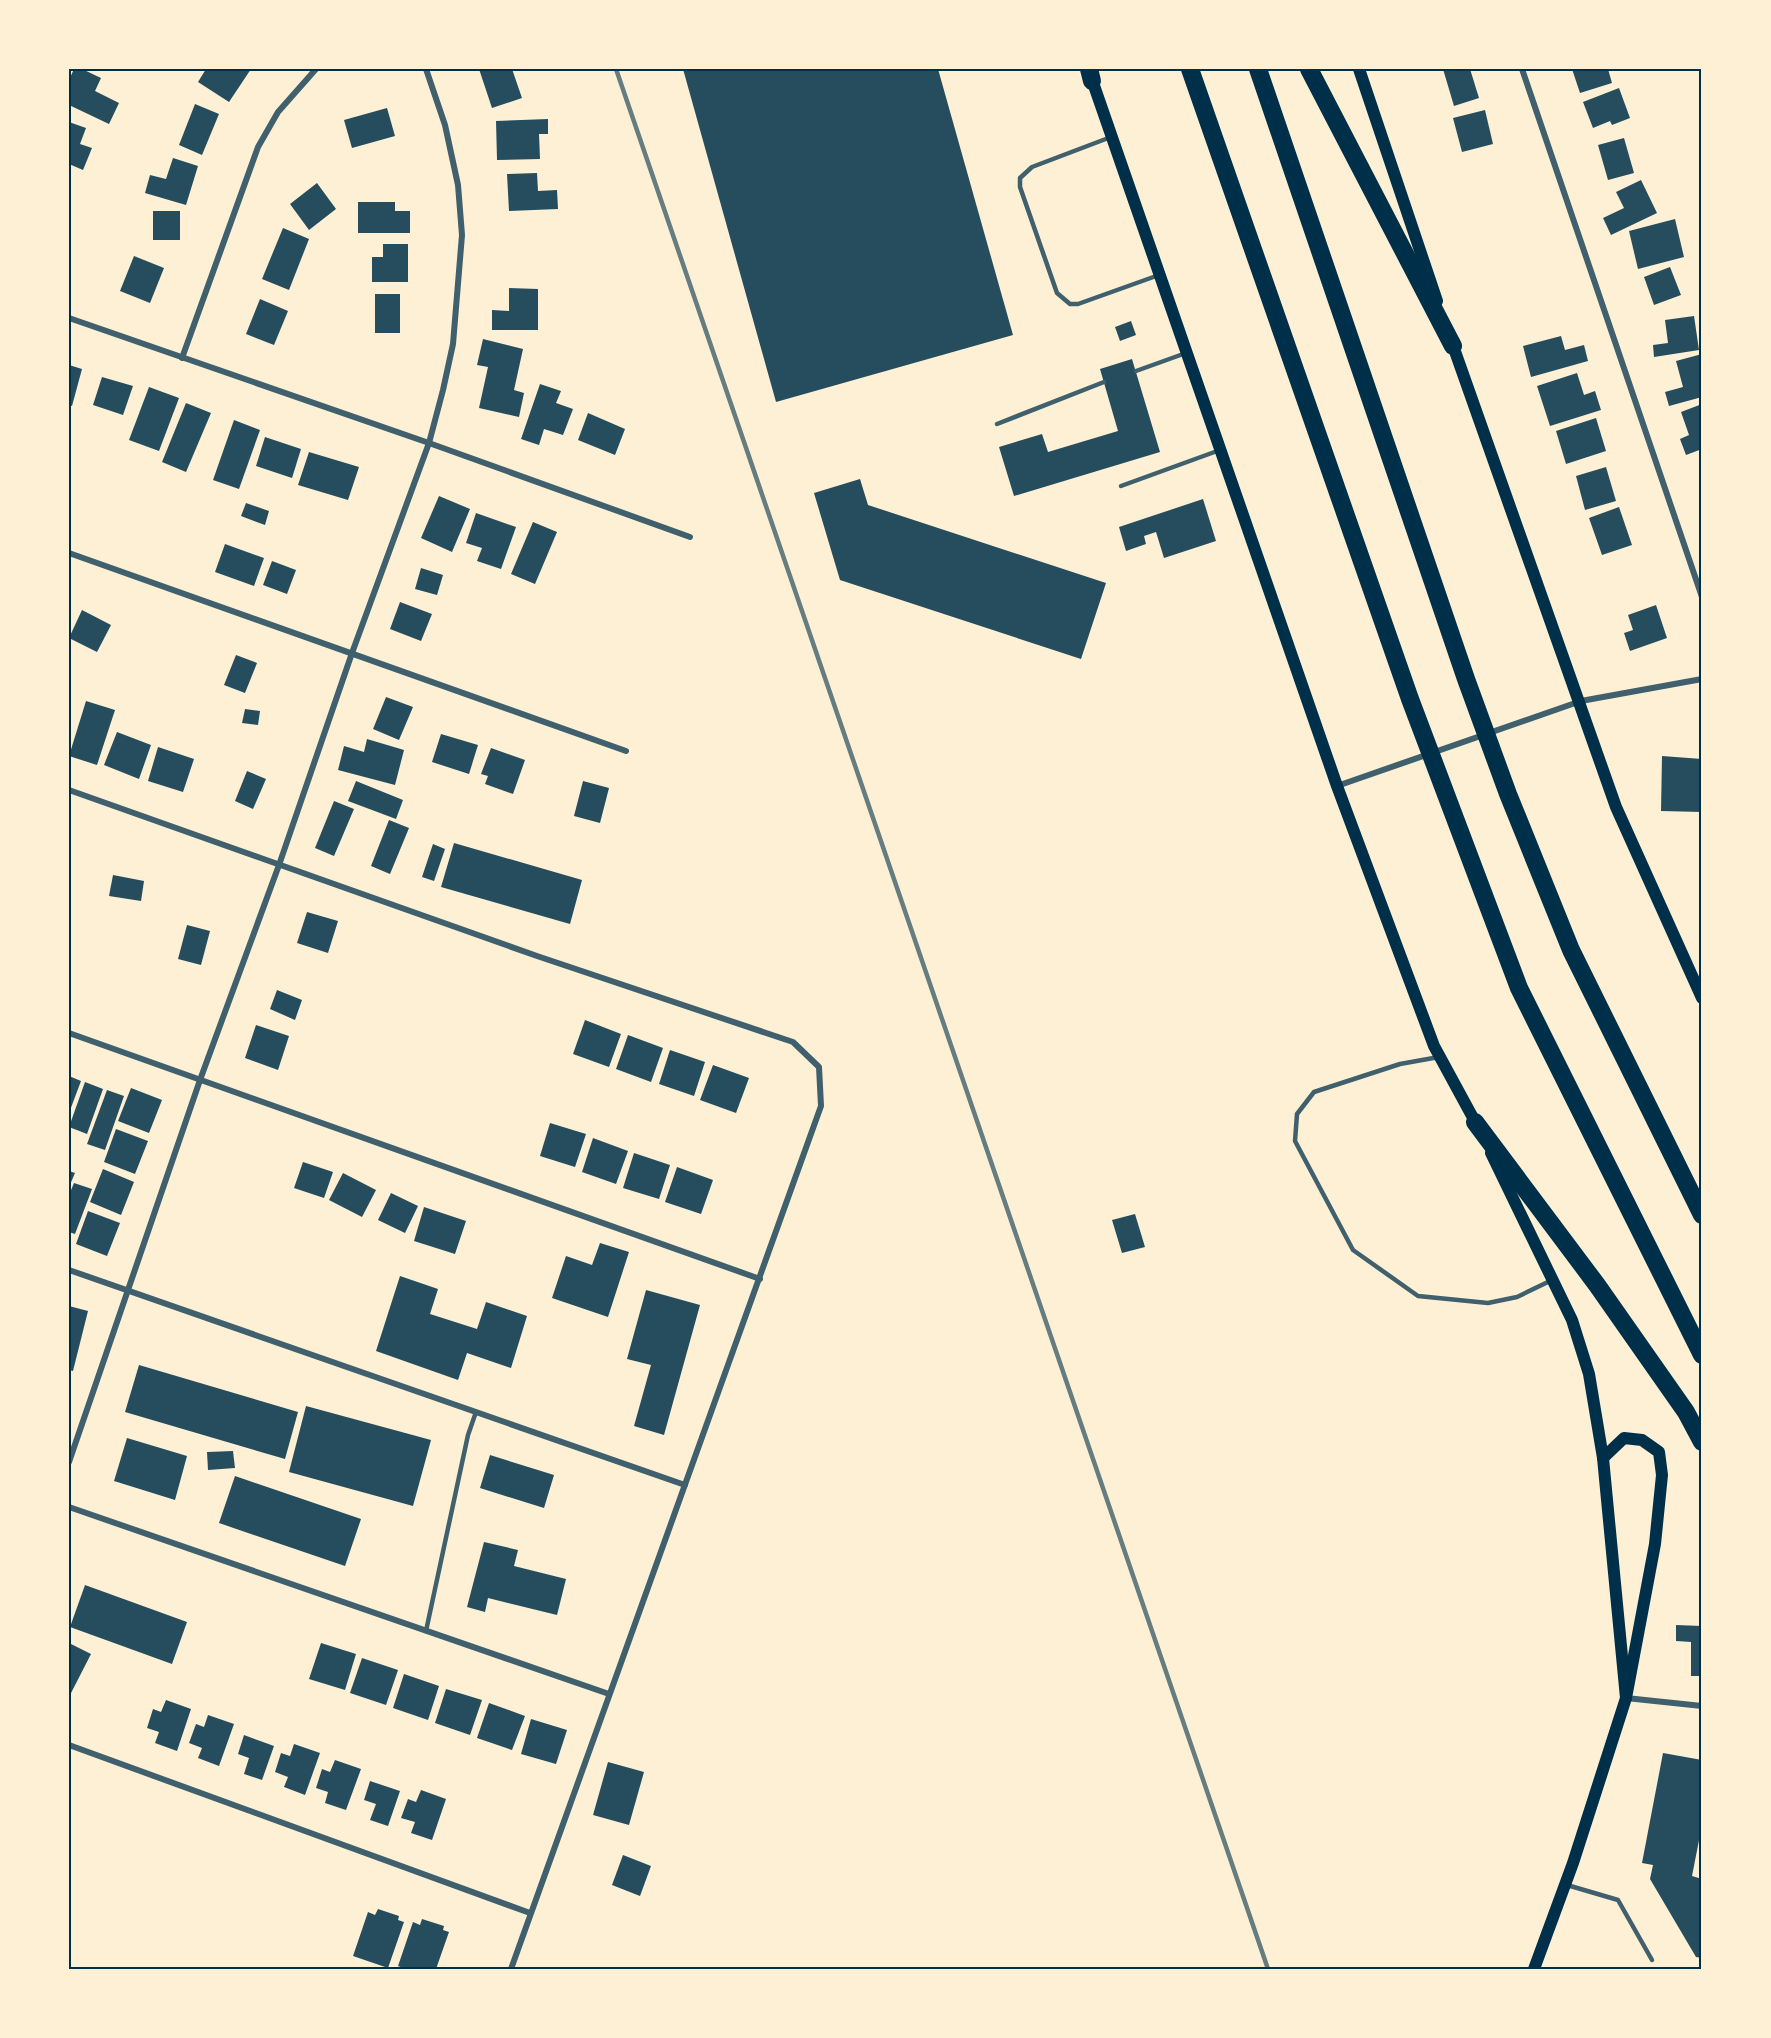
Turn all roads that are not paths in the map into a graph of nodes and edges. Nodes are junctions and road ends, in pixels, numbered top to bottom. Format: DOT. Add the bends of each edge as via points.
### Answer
graph roads {
  1 [pos="316,69"];
  2 [pos="426,69"];
  3 [pos="1190,69"];
  4 [pos="1258,69"];
  5 [pos="1309,69"];
  6 [pos="1359,69"];
  7 [pos="1522,69"];
  8 [pos="1090,73"];
  9 [pos="1111,137"];
  10 [pos="1159,275"];
  11 [pos="69,318"];
  12 [pos="1453,346"];
  13 [pos="1186,353"];
  14 [pos="182,358"];
  15 [pos="1136,371"];
  16 [pos="1104,382"];
  17 [pos="997,424"];
  18 [pos="429,443"];
  19 [pos="1220,450"];
  20 [pos="1120,486"];
  21 [pos="690,537"];
  22 [pos="69,553"];
  23 [pos="1702,597"];
  24 [pos="352,653"];
  25 [pos="1702,679"];
  26 [pos="1581,701"];
  27 [pos="626,751"];
  28 [pos="1337,786"];
  29 [pos="69,790"];
  30 [pos="279,865"];
  31 [pos="1697,974"];
  32 [pos="1702,998"];
  33 [pos="69,1033"];
  34 [pos="1440,1056"];
  35 [pos="200,1080"];
  36 [pos="1476,1122"];
  37 [pos="1702,1215"];
  38 [pos="69,1270"];
  39 [pos="760,1279"];
  40 [pos="1553,1280"];
  41 [pos="129,1290"];
  42 [pos="1702,1355"];
  43 [pos="476,1412"];
  44 [pos="1702,1442"];
  45 [pos="1603,1458"];
  46 [pos="69,1462"];
  47 [pos="685,1485"];
  48 [pos="69,1507"];
  49 [pos="426,1631"];
  50 [pos="609,1694"];
  51 [pos="1626,1698"];
  52 [pos="1702,1706"];
  53 [pos="69,1745"];
  54 [pos="1565,1884"];
  55 [pos="530,1913"];
  56 [pos="1652,1960"];
  57 [pos="511,1969"];
  58 [pos="1534,1969"];
  1 -- 14 [label="street" via="278,111 258,147"];
  2 -- 18 [label="street" via="445,125 458,185 462,235 453,344"];
  3 -- 42 [label="highway" via="1451,814 1519,988"];
  4 -- 37 [label="highway" via="1508,794 1571,950"];
  5 -- 12 [label="highway"];
  6 -- 12 [label="main road"];
  7 -- 23 [label="street"];
  8 -- 9 [label="main road"];
  9 -- 10 [label="main road"];
  9 -- 10 [label="lane" via="1032,167 1020,178 1053,283 1057,294 1070,304 1078,304"];
  10 -- 13 [label="main road"];
  11 -- 14 [label="street"];
  12 -- 26 [label="main road"];
  13 -- 15 [label="lane"];
  13 -- 19 [label="main road"];
  14 -- 18 [label="street"];
  16 -- 17 [label="lane"];
  18 -- 21 [label="street"];
  18 -- 24 [label="street"];
  19 -- 20 [label="lane"];
  19 -- 28 [label="main road"];
  22 -- 24 [label="street"];
  24 -- 27 [label="street"];
  24 -- 30 [label="street"];
  25 -- 26 [label="street"];
  26 -- 28 [label="street"];
  26 -- 31 [label="main road" via="1616,807"];
  28 -- 34 [label="main road"];
  29 -- 30 [label="street"];
  30 -- 35 [label="street"];
  30 -- 39 [label="street" via="793,1042 819,1067 822,1106"];
  31 -- 32 [label="main road"];
  33 -- 35 [label="street"];
  34 -- 36 [label="main road"];
  34 -- 40 [label="lane" via="1400,1064 1314,1092 1296,1114 1295,1141 1353,1250 1418,1296 1488,1303 1517,1297"];
  35 -- 39 [label="street"];
  35 -- 41 [label="street"];
  36 -- 40 [label="main road"];
  36 -- 44 [label="highway" via="1597,1285 1686,1412"];
  38 -- 41 [label="street"];
  39 -- 47 [label="street"];
  40 -- 45 [label="main road" via="1572,1320 1589,1374"];
  41 -- 43 [label="street"];
  41 -- 46 [label="street"];
  43 -- 47 [label="street"];
  43 -- 49 [label="lane"];
  45 -- 51 [label="main road"];
  45 -- 51 [label="main road" via="1624,1438 1642,1440 1659,1452 1662,1475 1655,1544"];
  47 -- 50 [label="street"];
  48 -- 49 [label="street"];
  49 -- 50 [label="street"];
  50 -- 55 [label="street"];
  51 -- 52 [label="street"];
  51 -- 54 [label="main road"];
  53 -- 55 [label="street"];
  54 -- 56 [label="lane" via="1618,1900"];
  54 -- 58 [label="main road"];
  55 -- 57 [label="street"];
}
